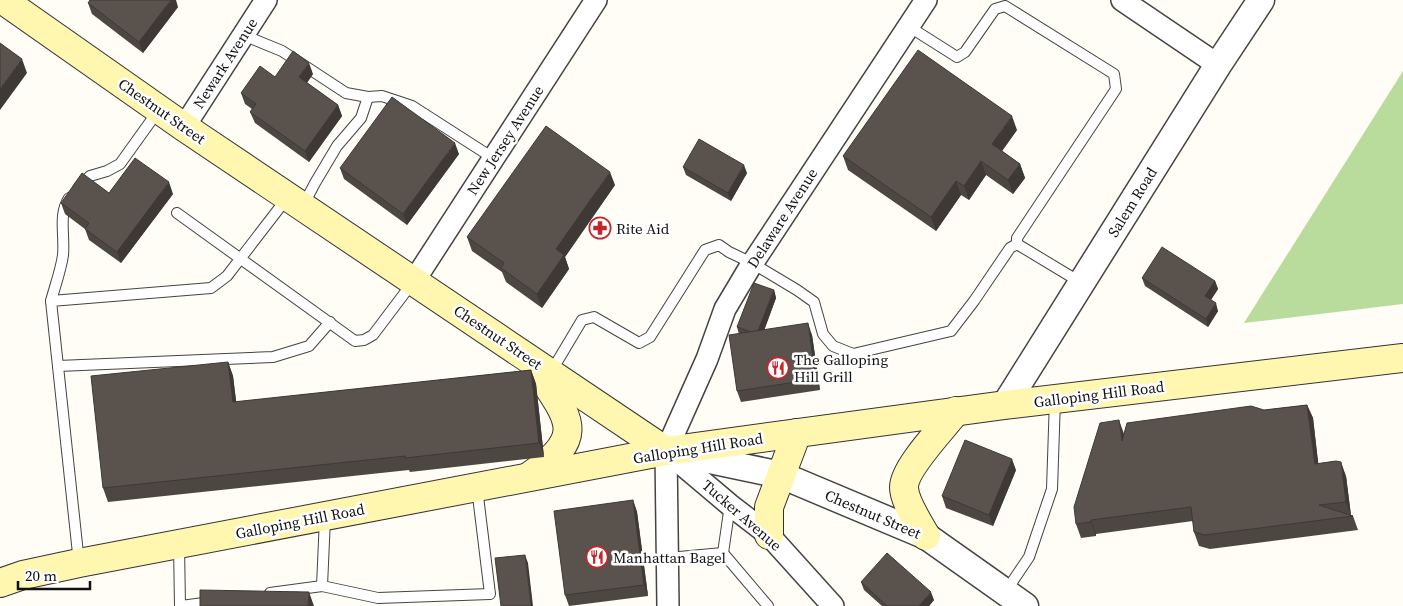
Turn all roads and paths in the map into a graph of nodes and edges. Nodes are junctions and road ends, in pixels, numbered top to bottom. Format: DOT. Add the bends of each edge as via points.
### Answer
graph roads {
  1 [pos="3,0"];
  2 [pos="266,0"];
  3 [pos="596,0"];
  4 [pos="926,0"];
  5 [pos="1122,0"];
  6 [pos="1261,0"];
  7 [pos="908,26"];
  8 [pos="243,35"];
  9 [pos="1218,65"];
  10 [pos="368,97"];
  11 [pos="159,110"];
  12 [pos="184,127"];
  13 [pos="493,158"];
  14 [pos="296,202"];
  15 [pos="177,213"];
  16 [pos="1017,244"];
  17 [pos="241,258"];
  18 [pos="752,263"];
  19 [pos="414,281"];
  20 [pos="1081,283"];
  21 [pos="51,301"];
  22 [pos="330,322"];
  23 [pos="1403,358"];
  24 [pos="58,366"];
  25 [pos="540,366"];
  26 [pos="1055,399"];
  27 [pos="1005,405"];
  28 [pos="956,412"];
  29 [pos="797,433"];
  30 [pos="666,451"];
  31 [pos="781,476"];
  32 [pos="528,478"];
  33 [pos="477,487"];
  34 [pos="730,505"];
  35 [pos="325,517"];
  36 [pos="769,535"];
  37 [pos="926,536"];
  38 [pos="179,545"];
  39 [pos="723,553"];
  40 [pos="668,558"];
  41 [pos="79,563"];
  42 [pos="0,583"];
  43 [pos="322,586"];
  44 [pos="256,595"];
  45 [pos="219,601"];
  46 [pos="1019,602"];
  47 [pos="180,606"];
  48 [pos="668,606"];
  49 [pos="768,606"];
  50 [pos="833,606"];
  1 -- 11 [label="main road, Chestnut Street"];
  2 -- 8 [label="street, Newark Avenue"];
  3 -- 13 [label="street, New Jersey Avenue"];
  4 -- 7 [label="street, Delaware Avenue"];
  5 -- 9 [label="street"];
  6 -- 9 [label="street, Salem Road"];
  7 -- 16 [label="lane" via="957,57 965,52 995,9 1005,6 1114,74 1116,89 1017,238"];
  7 -- 18 [label="street, Delaware Avenue"];
  8 -- 10 [label="lane" via="282,51 346,93"];
  8 -- 12 [label="street, Newark Avenue"];
  9 -- 20 [label="street, Salem Road"];
  10 -- 13 [label="lane" via="382,96 412,106"];
  10 -- 14 [label="lane" via="361,118 337,146 315,183"];
  11 -- 12 [label="main road, Chestnut Street"];
  11 -- 21 [label="lane" via="120,164 90,176 64,205 63,256"];
  12 -- 14 [label="main road, Chestnut Street"];
  13 -- 19 [label="street, New Jersey Avenue"];
  14 -- 17 [label="lane"];
  14 -- 19 [label="main road, Chestnut Street"];
  15 -- 17 [label="lane"];
  16 -- 18 [label="lane" via="1010,248 951,331 853,354 833,346 823,334 814,302"];
  16 -- 20 [label="lane"];
  17 -- 21 [label="lane" via="227,276 211,288"];
  17 -- 22 [label="lane"];
  18 -- 25 [label="lane" via="719,246 705,250 650,337 639,342 594,317 582,320"];
  18 -- 30 [label="street, Delaware Avenue" via="725,309 707,359"];
  19 -- 22 [label="lane" via="373,335 364,340 355,341"];
  19 -- 25 [label="main road, Chestnut Street"];
  20 -- 27 [label="street, Salem Road"];
  21 -- 24 [label="lane"];
  22 -- 24 [label="lane" via="309,346 273,357"];
  23 -- 26 [label="main road, Galloping Hill Road"];
  24 -- 41 [label="lane"];
  25 -- 30 [label="main road, Chestnut Street"];
  25 -- 32 [label="main road" via="562,409 568,429 560,451"];
  26 -- 27 [label="main road, Galloping Hill Road"];
  26 -- 46 [label="lane" via="1052,489 1029,558"];
  27 -- 28 [label="main road, Galloping Hill Road"];
  28 -- 29 [label="main road, Galloping Hill Road"];
  28 -- 37 [label="main road" via="914,463 904,487"];
  29 -- 30 [label="main road, Galloping Hill Road"];
  29 -- 31 [label="main road"];
  30 -- 31 [label="street, Chestnut Street"];
  30 -- 32 [label="main road, Galloping Hill Road"];
  30 -- 34 [label="street, Tucker Avenue"];
  30 -- 40 [label="street"];
  31 -- 36 [label="main road" via="769,507"];
  31 -- 37 [label="street, Chestnut Street"];
  32 -- 33 [label="main road, Galloping Hill Road"];
  33 -- 35 [label="main road, Galloping Hill Road"];
  33 -- 43 [label="lane" via="490,594 378,598"];
  34 -- 36 [label="street, Tucker Avenue"];
  34 -- 39 [label="lane"];
  35 -- 38 [label="main road, Galloping Hill Road"];
  35 -- 43 [label="lane"];
  36 -- 50 [label="street, Tucker Avenue"];
  37 -- 46 [label="street, Chestnut Street"];
  38 -- 41 [label="main road, Galloping Hill Road"];
  38 -- 47 [label="lane"];
  39 -- 40 [label="lane"];
  39 -- 49 [label="lane"];
  40 -- 48 [label="street"];
  41 -- 42 [label="main road, Galloping Hill Road"];
  43 -- 44 [label="lane"];
  45 -- 47 [label="lane"];
}
